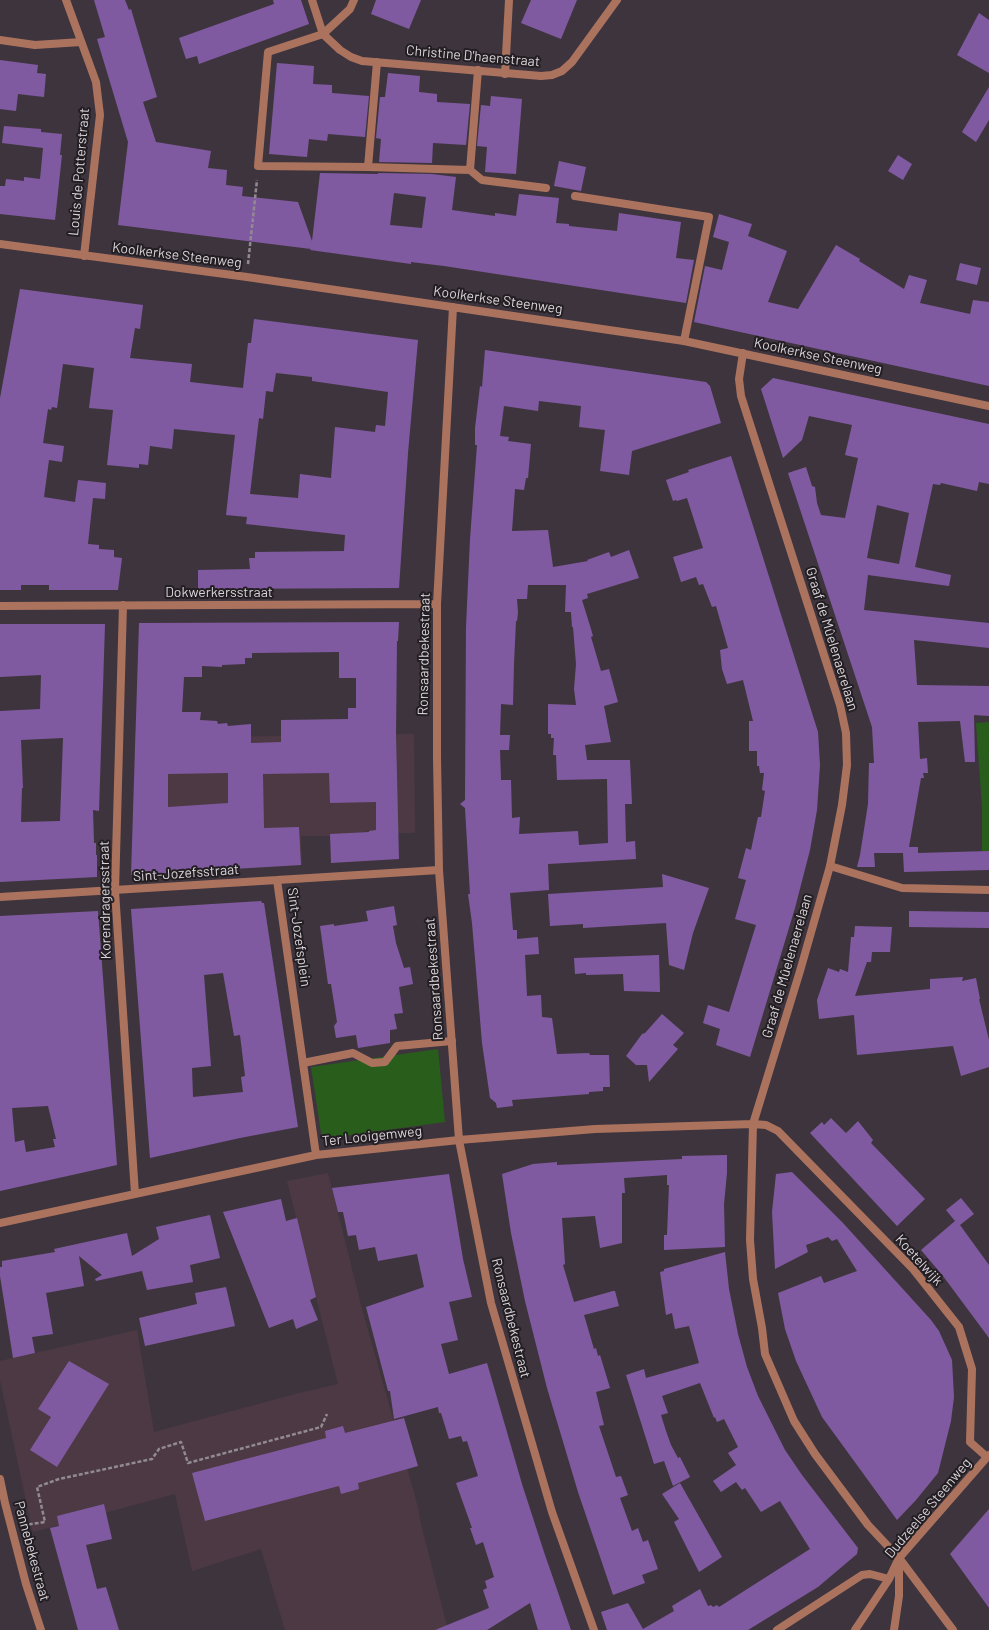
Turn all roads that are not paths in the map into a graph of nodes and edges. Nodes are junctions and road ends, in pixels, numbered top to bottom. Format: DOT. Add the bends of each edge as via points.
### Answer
graph roads {
  1 [pos="66,0"];
  2 [pos="312,0"];
  3 [pos="354,0"];
  4 [pos="509,0"];
  5 [pos="618,0"];
  6 [pos="323,34"];
  7 [pos="0,40"];
  8 [pos="82,42"];
  9 [pos="377,62"];
  10 [pos="478,70"];
  11 [pos="505,74"];
  12 [pos="368,167"];
  13 [pos="470,170"];
  14 [pos="546,188"];
  15 [pos="576,196"];
  16 [pos="0,244"];
  17 [pos="84,256"];
  18 [pos="453,307"];
  19 [pos="684,341"];
  20 [pos="743,353"];
  21 [pos="989,406"];
  22 [pos="437,604"];
  23 [pos="123,605"];
  24 [pos="0,606"];
  25 [pos="830,866"];
  26 [pos="439,870"];
  27 [pos="277,880"];
  28 [pos="989,890"];
  29 [pos="115,891"];
  30 [pos="0,897"];
  31 [pos="452,1041"];
  32 [pos="303,1063"];
  33 [pos="754,1124"];
  34 [pos="459,1140"];
  35 [pos="316,1155"];
  36 [pos="135,1194"];
  37 [pos="0,1223"];
  38 [pos="988,1456"];
  39 [pos="0,1479"];
  40 [pos="2,1504"];
  41 [pos="899,1558"];
  42 [pos="890,1579"];
  43 [pos="41,1630"];
  44 [pos="594,1630"];
  45 [pos="777,1630"];
  46 [pos="855,1630"];
  47 [pos="894,1630"];
  48 [pos="953,1630"];
  1 -- 8 [label="street, Louis de Potterstraat"];
  2 -- 6 [label="street, Christine D'haenstraat"];
  3 -- 6 [label="street" via="350,9"];
  4 -- 11 [label="street"];
  5 -- 11 [label="street, Christine D'haenstraat" via="572,62 562,71 541,76"];
  6 -- 9 [label="street, Christine D'haenstraat" via="351,57"];
  6 -- 12 [label="street" via="268,52 258,166"];
  7 -- 8 [label="street" via="35,45"];
  8 -- 17 [label="street, Louis de Potterstraat" via="96,82 100,115"];
  9 -- 10 [label="street, Christine D'haenstraat"];
  9 -- 12 [label="street"];
  10 -- 11 [label="street, Christine D'haenstraat"];
  10 -- 13 [label="street"];
  12 -- 13 [label="street"];
  13 -- 14 [label="street" via="482,180"];
  15 -- 19 [label="street" via="709,217"];
  16 -- 17 [label="street, Koolkerkse Steenweg"];
  17 -- 18 [label="street, Koolkerkse Steenweg" via="247,276"];
  18 -- 19 [label="street, Koolkerkse Steenweg"];
  18 -- 22 [label="street, Ronsaardbekestraat"];
  19 -- 20 [label="street, Koolkerkse Steenweg"];
  20 -- 21 [label="street, Koolkerkse Steenweg"];
  20 -- 25 [label="street, Graaf de Mûelenaerelaan" via="741,396 840,705 846,733 845,785"];
  22 -- 23 [label="street, Dokwerkersstraat"];
  22 -- 26 [label="street, Ronsaardbekestraat"];
  23 -- 24 [label="street, Dokwerkersstraat"];
  23 -- 29 [label="street, Korendragersstraat"];
  25 -- 28 [label="street" via="902,888"];
  25 -- 33 [label="street, Graaf de Mûelenaerelaan"];
  26 -- 27 [label="street, Sint-Jozefsplein"];
  26 -- 31 [label="street, Ronsaardbekestraat"];
  27 -- 29 [label="street, Sint-Jozefsstraat"];
  27 -- 32 [label="street, Sint-Jozefsplein"];
  29 -- 30 [label="street, Sint-Jozefsstraat"];
  29 -- 36 [label="street, Korendragersstraat"];
  31 -- 32 [label="street" via="398,1046 385,1062 372,1063 353,1053"];
  31 -- 34 [label="street, Ronsaardbekestraat"];
  32 -- 35 [label="street, Sint-Jozefsplein"];
  33 -- 34 [label="street, Ter Looigemweg" via="595,1129"];
  33 -- 38 [label="street, Koetelwijk" via="766,1125 778,1131 913,1269 959,1327 972,1369 970,1442"];
  33 -- 41 [label="street, Graaf de Mûelenaerelaan" via="750,1240 753,1279 765,1354 794,1421 815,1454 868,1525"];
  34 -- 35 [label="street, Ter Looigemweg"];
  34 -- 44 [label="street, Ronsaardbekestraat" via="491,1303 552,1512"];
  35 -- 36 [label="street, Ter Looigemweg"];
  36 -- 37 [label="street, Ter Looigemweg"];
  38 -- 41 [label="street, Dudzeelse Steenweg"];
  39 -- 40 [label="street, Pannebekestraat"];
  40 -- 43 [label="street, Pannebekestraat" via="11,1525"];
  41 -- 42 [label="street, Dudzeelse Steenweg"];
  41 -- 47 [label="street" via="899,1596"];
  41 -- 48 [label="street, Graaf de Mûelenaerelaan"];
  42 -- 45 [label="street, Dudzeelse Steenweg" via="870,1574 862,1575"];
  42 -- 46 [label="street, Dudzeelse Steenweg"];
}
